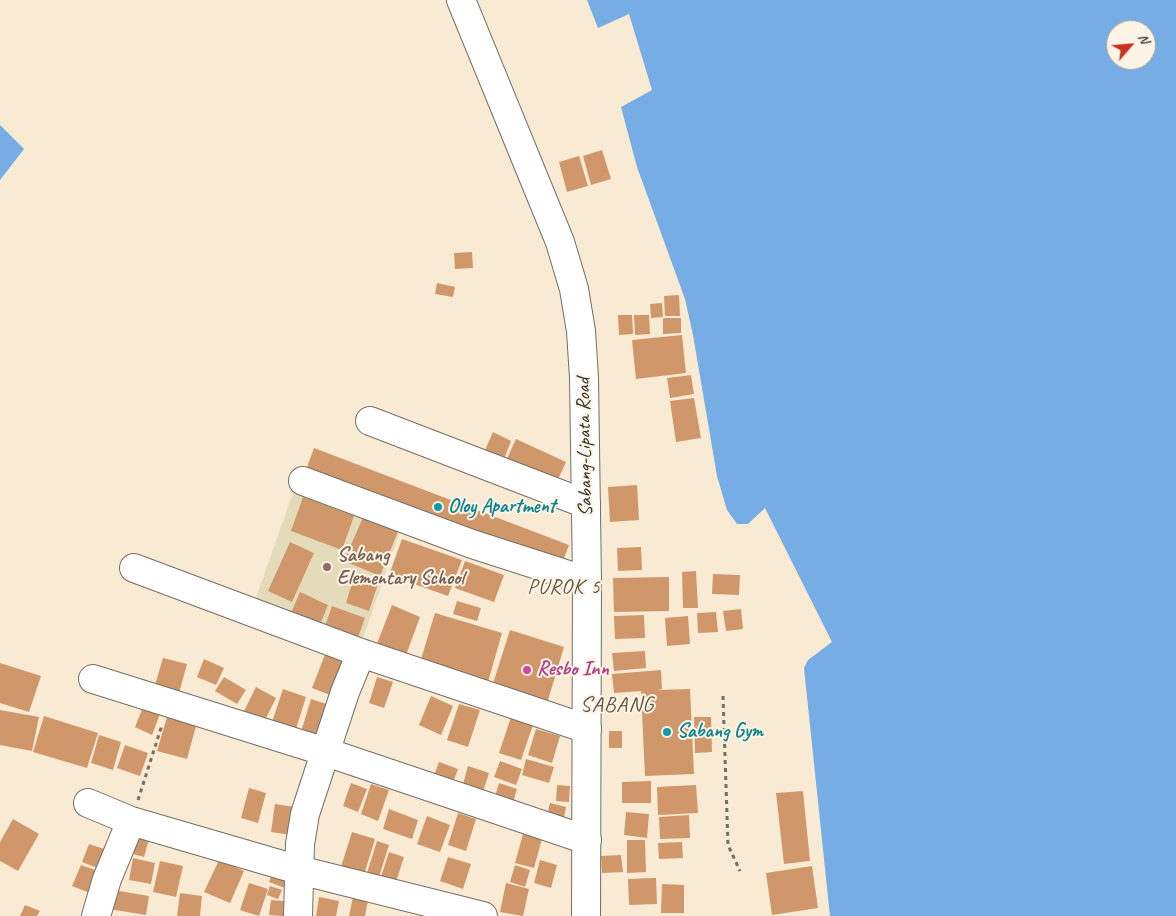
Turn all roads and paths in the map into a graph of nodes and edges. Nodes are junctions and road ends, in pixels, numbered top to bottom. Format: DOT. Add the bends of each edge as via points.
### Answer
graph roads {
  1 [pos="461,0"];
  2 [pos="370,422"];
  3 [pos="303,481"];
  4 [pos="586,504"];
  5 [pos="134,568"];
  6 [pos="587,581"];
  7 [pos="361,653"];
  8 [pos="93,679"];
  9 [pos="723,696"];
  10 [pos="169,703"];
  11 [pos="587,729"];
  12 [pos="326,752"];
  13 [pos="88,803"];
  14 [pos="131,820"];
  15 [pos="587,840"];
  16 [pos="299,870"];
  17 [pos="740,871"];
  18 [pos="96,916"];
  19 [pos="298,916"];
  20 [pos="483,916"];
  21 [pos="586,916"];
  1 -- 4 [label="street, Sabang-Lipata Road" via="560,242 574,289 584,378"];
  2 -- 4 [label="street"];
  3 -- 6 [label="street" via="472,544"];
  4 -- 6 [label="street, Sabang-Lipata Road"];
  5 -- 7 [label="street"];
  6 -- 11 [label="street, Sabang-Lipata Road"];
  7 -- 11 [label="street"];
  7 -- 12 [label="street"];
  8 -- 10 [label="street"];
  9 -- 17 [label="path" via="728,845"];
  10 -- 12 [label="street"];
  10 -- 14 [label="path"];
  11 -- 15 [label="street, Sabang-Lipata Road"];
  12 -- 15 [label="street"];
  12 -- 16 [label="street" via="305,814"];
  13 -- 14 [label="street"];
  14 -- 16 [label="street"];
  14 -- 18 [label="street"];
  15 -- 21 [label="street, Sabang-Lipata Road"];
  16 -- 19 [label="street"];
  16 -- 20 [label="street"];
}
